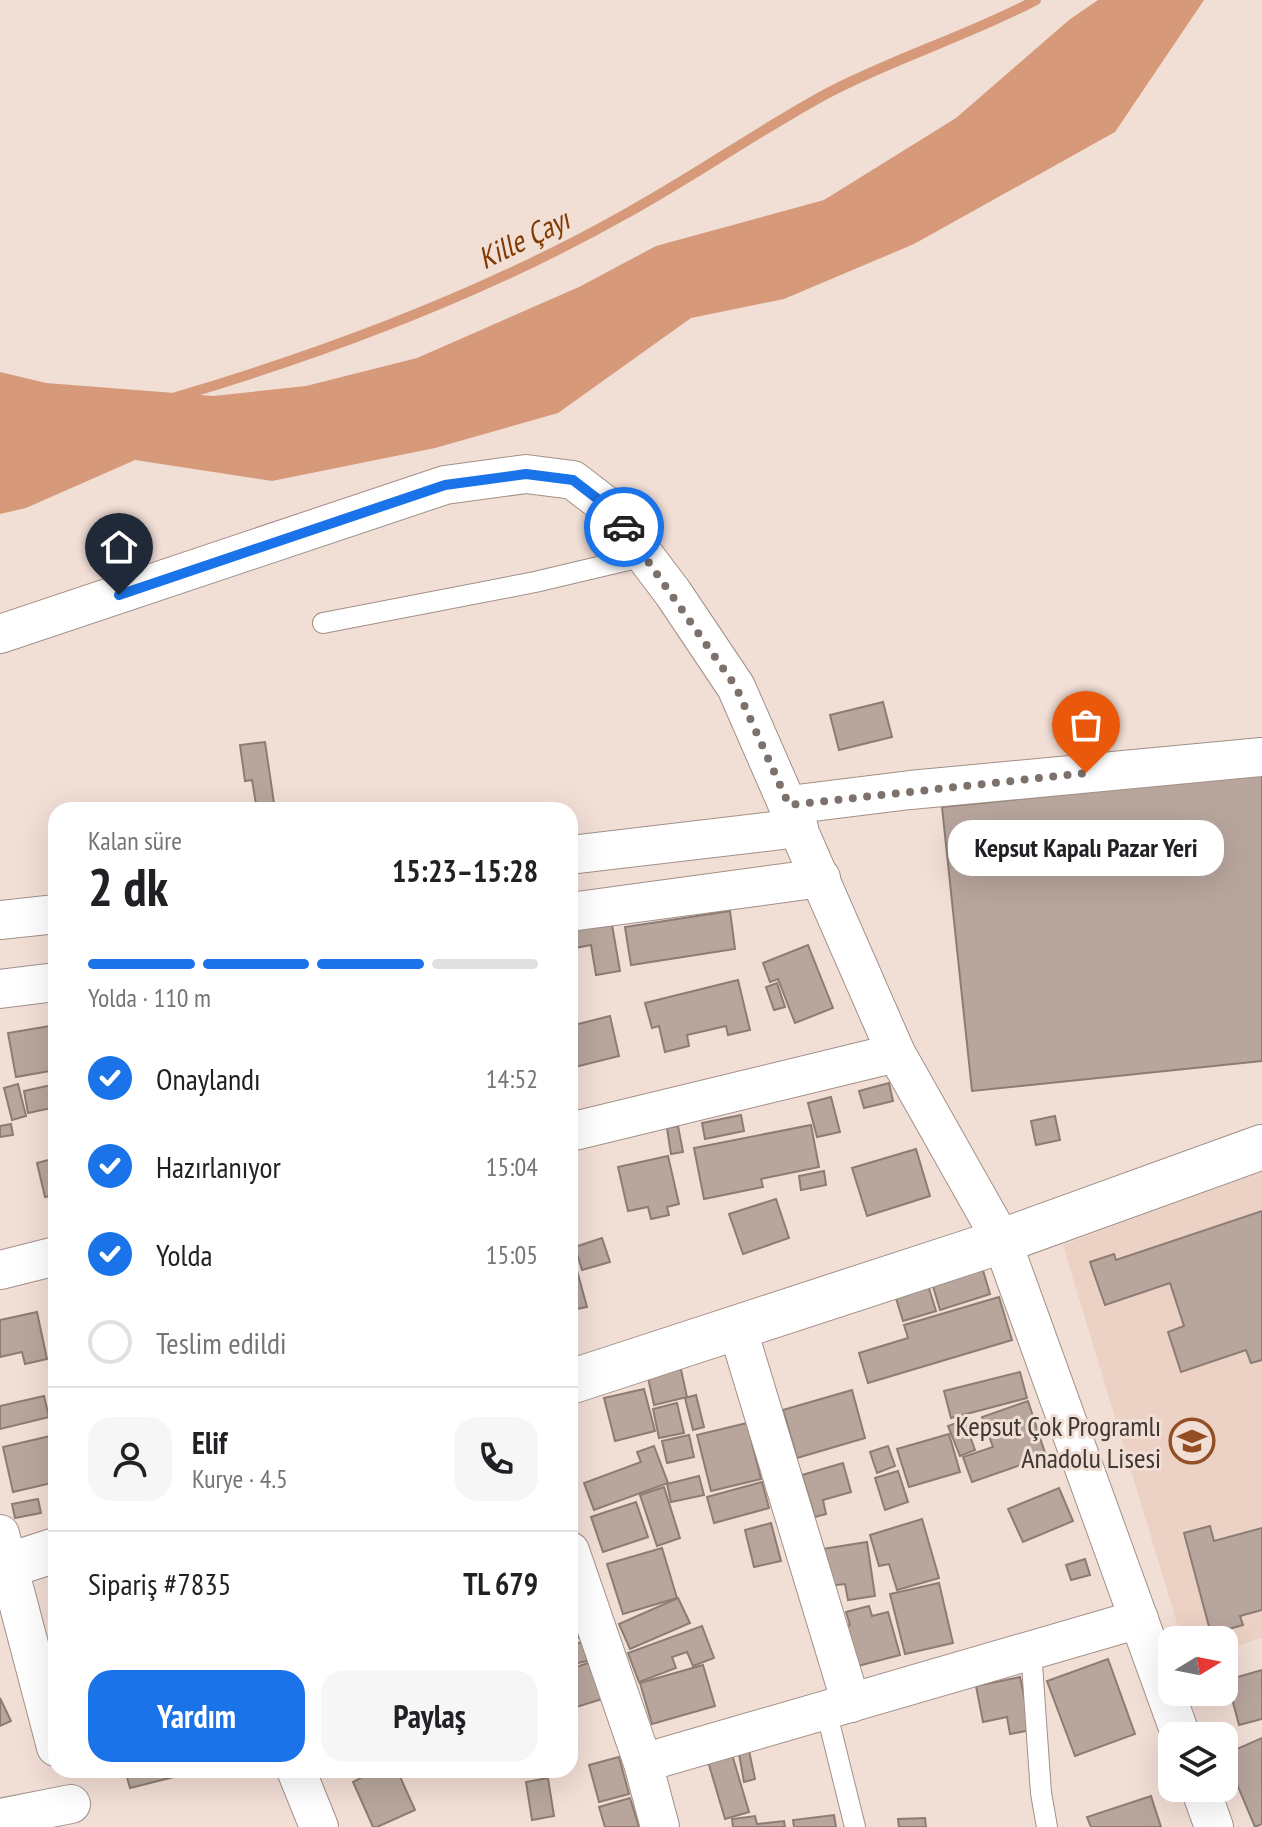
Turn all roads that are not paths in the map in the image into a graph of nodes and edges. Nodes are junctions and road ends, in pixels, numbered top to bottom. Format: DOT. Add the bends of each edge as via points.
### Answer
graph roads {
  1 [pos="645,556"];
  2 [pos="323,623"];
  3 [pos="0,634"];
  4 [pos="1262,757"];
  5 [pos="794,817"];
  6 [pos="578,854"];
  7 [pos="821,878"];
  8 [pos="578,911"];
  9 [pos="48,915"];
  10 [pos="0,920"];
  11 [pos="48,983"];
  12 [pos="0,989"];
  13 [pos="896,1053"];
  14 [pos="578,1130"];
  15 [pos="1262,1147"];
  16 [pos="1002,1241"];
  17 [pos="48,1258"];
  18 [pos="0,1270"];
  19 [pos="737,1327"];
  20 [pos="578,1379"];
  21 [pos="48,1551"];
  22 [pos="3,1556"];
  23 [pos="578,1574"];
  24 [pos="1139,1619"];
  25 [pos="1031,1650"];
  26 [pos="838,1706"];
  27 [pos="48,1718"];
  28 [pos="1176,1722"];
  29 [pos="643,1763"];
  30 [pos="299,1778"];
  31 [pos="71,1800"];
  32 [pos="1205,1802"];
  33 [pos="0,1818"];
  34 [pos="319,1827"];
  35 [pos="660,1827"];
  36 [pos="855,1827"];
  37 [pos="1047,1827"];
  38 [pos="1214,1827"];
  1 -- 2 [label="lane"];
  1 -- 3 [label="street" via="608,507 573,480 526,474 445,485"];
  1 -- 5 [label="street" via="736,687"];
  4 -- 5 [label="street" via="910,790"];
  5 -- 6 [label="street"];
  5 -- 7 [label="street"];
  7 -- 8 [label="street"];
  7 -- 13 [label="street"];
  9 -- 10 [label="street"];
  11 -- 12 [label="street"];
  13 -- 14 [label="street"];
  13 -- 16 [label="street"];
  15 -- 16 [label="street"];
  16 -- 19 [label="street"];
  16 -- 24 [label="street"];
  17 -- 18 [label="street"];
  19 -- 20 [label="street"];
  19 -- 26 [label="street"];
  21 -- 22 [label="street"];
  22 -- 27 [label="street"];
  23 -- 29 [label="street"];
  24 -- 25 [label="street"];
  24 -- 28 [label="street"];
  25 -- 26 [label="street"];
  25 -- 37 [label="lane"];
  26 -- 29 [label="street"];
  26 -- 36 [label="lane"];
  29 -- 35 [label="street"];
  30 -- 34 [label="street"];
  31 -- 33 [label="street"];
  32 -- 38 [label="street"];
}
